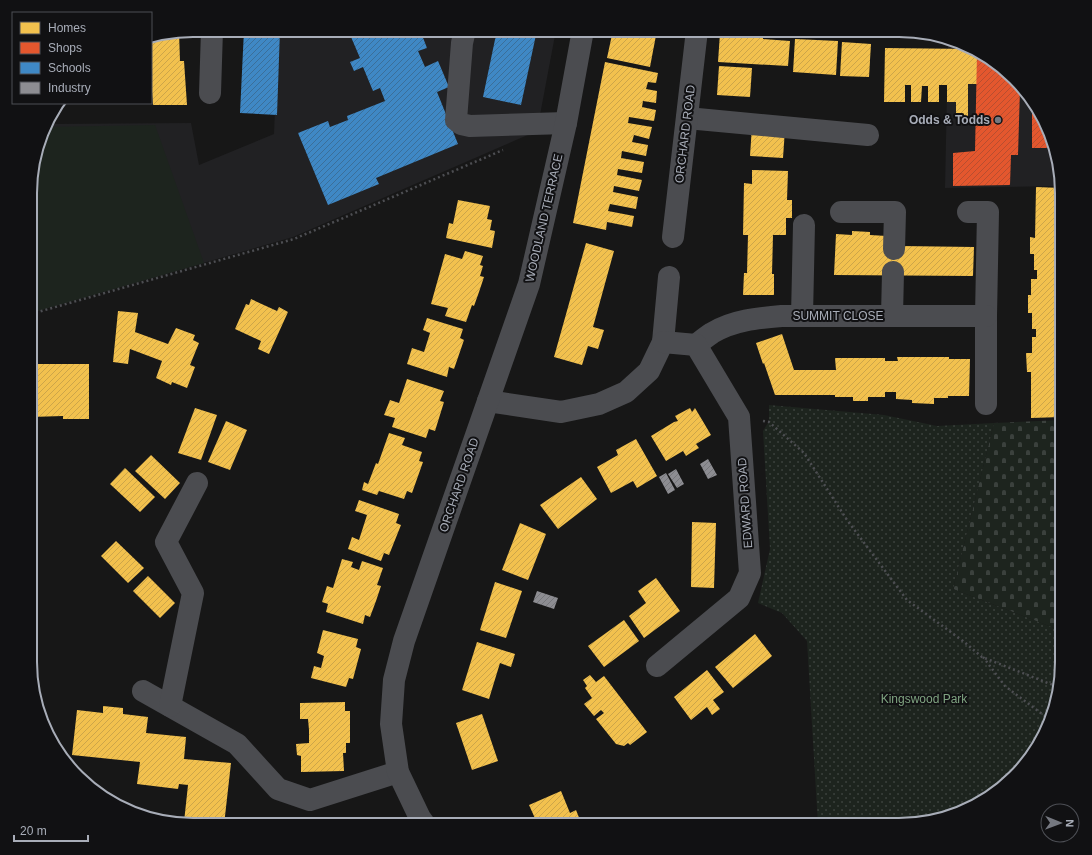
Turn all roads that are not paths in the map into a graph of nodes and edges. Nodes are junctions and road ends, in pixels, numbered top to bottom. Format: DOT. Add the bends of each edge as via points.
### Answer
graph roads {
  1 [pos="212,37"];
  2 [pos="463,37"];
  3 [pos="582,37"];
  4 [pos="696,37"];
  5 [pos="210,93"];
  6 [pos="688,118"];
  7 [pos="566,123"];
  8 [pos="868,135"];
  9 [pos="841,212"];
  10 [pos="968,212"];
  11 [pos="804,225"];
  12 [pos="673,237"];
  13 [pos="894,249"];
  14 [pos="893,272"];
  15 [pos="669,277"];
  16 [pos="802,316"];
  17 [pos="892,316"];
  18 [pos="986,316"];
  19 [pos="663,342"];
  20 [pos="696,345"];
  21 [pos="488,402"];
  22 [pos="986,404"];
  23 [pos="197,484"];
  24 [pos="657,666"];
  25 [pos="143,691"];
  26 [pos="170,706"];
  27 [pos="398,772"];
  28 [pos="420,818"];
  1 -- 5 [label="street"];
  2 -- 7 [label="street" via="456,120 470,126"];
  3 -- 7 [label="street, WOODLAND TERRACE"];
  4 -- 6 [label="street, ORCHARD ROAD"];
  6 -- 8 [label="street"];
  6 -- 12 [label="street, ORCHARD ROAD"];
  7 -- 21 [label="street, WOODLAND TERRACE" via="529,284"];
  9 -- 13 [label="street" via="895,212"];
  10 -- 18 [label="street" via="988,212"];
  11 -- 16 [label="street"];
  14 -- 17 [label="street"];
  15 -- 19 [label="street"];
  16 -- 17 [label="street, SUMMIT CLOSE"];
  16 -- 20 [label="street, SUMMIT CLOSE" via="746,320 712,333"];
  17 -- 18 [label="street, SUMMIT CLOSE"];
  18 -- 22 [label="street"];
  19 -- 20 [label="street"];
  19 -- 21 [label="street" via="649,371 626,392 599,404 561,412"];
  20 -- 24 [label="street, EDWARD ROAD" via="739,417 750,573 739,598"];
  21 -- 27 [label="street, ORCHARD ROAD" via="404,640 394,680 391,724"];
  23 -- 26 [label="street" via="166,542 193,593"];
  25 -- 26 [label="street"];
  26 -- 27 [label="street" via="237,744 278,789 310,800"];
  27 -- 28 [label="street, ORCHARD ROAD"];
}
